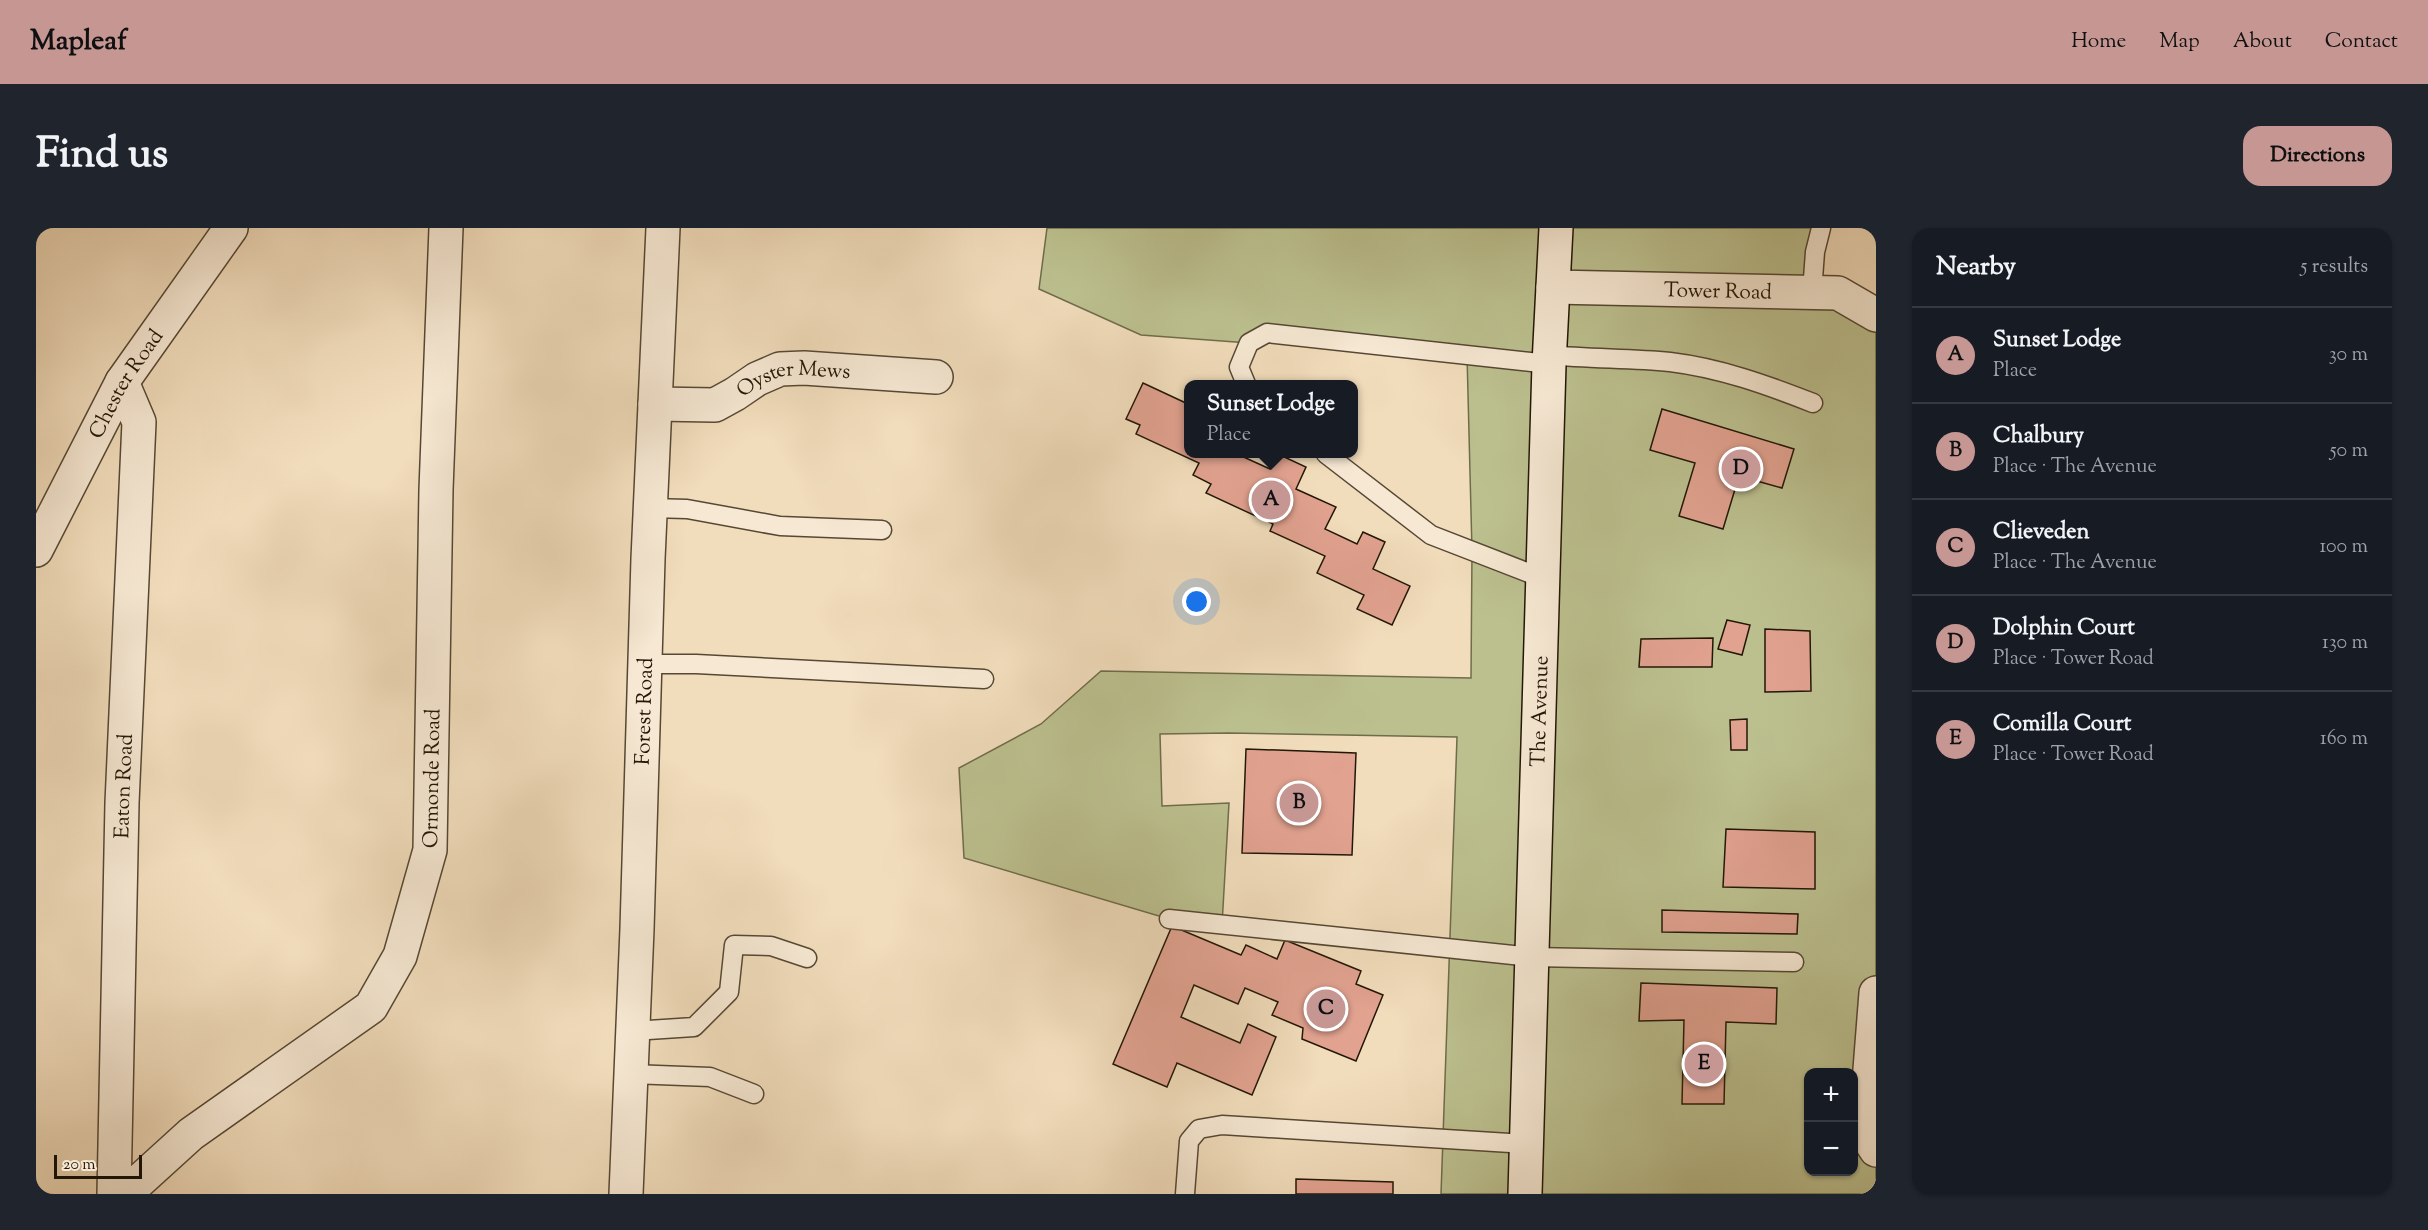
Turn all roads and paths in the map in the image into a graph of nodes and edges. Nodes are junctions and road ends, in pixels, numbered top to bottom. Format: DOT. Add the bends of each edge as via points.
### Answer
graph roads {
  1 [pos="231,228"];
  2 [pos="446,228"];
  3 [pos="663,228"];
  4 [pos="1556,228"];
  5 [pos="1821,228"];
  6 [pos="1553,287"];
  7 [pos="1812,292"];
  8 [pos="1876,315"];
  9 [pos="1549,360"];
  10 [pos="936,377"];
  11 [pos="1244,380"];
  12 [pos="123,382"];
  13 [pos="1813,403"];
  14 [pos="655,404"];
  15 [pos="1332,458"];
  16 [pos="650,508"];
  17 [pos="882,530"];
  18 [pos="36,550"];
  19 [pos="1542,578"];
  20 [pos="645,664"];
  21 [pos="984,679"];
  22 [pos="1169,919"];
  23 [pos="1532,957"];
  24 [pos="807,958"];
  25 [pos="1794,962"];
  26 [pos="1876,993"];
  27 [pos="633,1031"];
  28 [pos="631,1074"];
  29 [pos="754,1094"];
  30 [pos="1527,1144"];
  31 [pos="1876,1150"];
  32 [pos="114,1194"];
  33 [pos="125,1194"];
  34 [pos="626,1194"];
  35 [pos="1185,1194"];
  36 [pos="1525,1194"];
  1 -- 12 [label="street, Chester Road"];
  2 -- 33 [label="street, Ormonde Road" via="430,850 400,956 371,1007 191,1134"];
  3 -- 14 [label="street, Forest Road"];
  4 -- 6 [label="street, The Avenue"];
  5 -- 7 [label="lane"];
  6 -- 7 [label="street, Tower Road"];
  6 -- 9 [label="street, The Avenue"];
  7 -- 8 [label="street, Tower Road" via="1838,293"];
  9 -- 11 [label="lane" via="1267,333 1249,343 1239,367"];
  9 -- 13 [label="lane" via="1670,362 1758,381"];
  9 -- 19 [label="street, The Avenue"];
  10 -- 14 [label="street, Oyster Mews" via="780,369 715,405"];
  12 -- 18 [label="street, Chester Road"];
  12 -- 32 [label="street, Eaton Road" via="139,422 122,803"];
  14 -- 16 [label="street, Forest Road"];
  15 -- 19 [label="lane" via="1431,535"];
  16 -- 17 [label="lane" via="687,509 780,526"];
  16 -- 20 [label="street, Forest Road"];
  19 -- 23 [label="street, The Avenue"];
  20 -- 21 [label="lane"];
  20 -- 27 [label="street, Forest Road"];
  22 -- 23 [label="lane"];
  23 -- 25 [label="lane"];
  23 -- 30 [label="street, The Avenue"];
  24 -- 27 [label="lane" via="771,946 734,945 729,992 694,1027"];
  26 -- 31 [label="street" via="1865,1133"];
  27 -- 28 [label="street, Forest Road"];
  28 -- 29 [label="lane" via="710,1077"];
  28 -- 34 [label="street, Forest Road"];
  30 -- 35 [label="lane" via="1222,1125 1199,1129 1188,1141"];
  30 -- 36 [label="street, The Avenue"];
}
